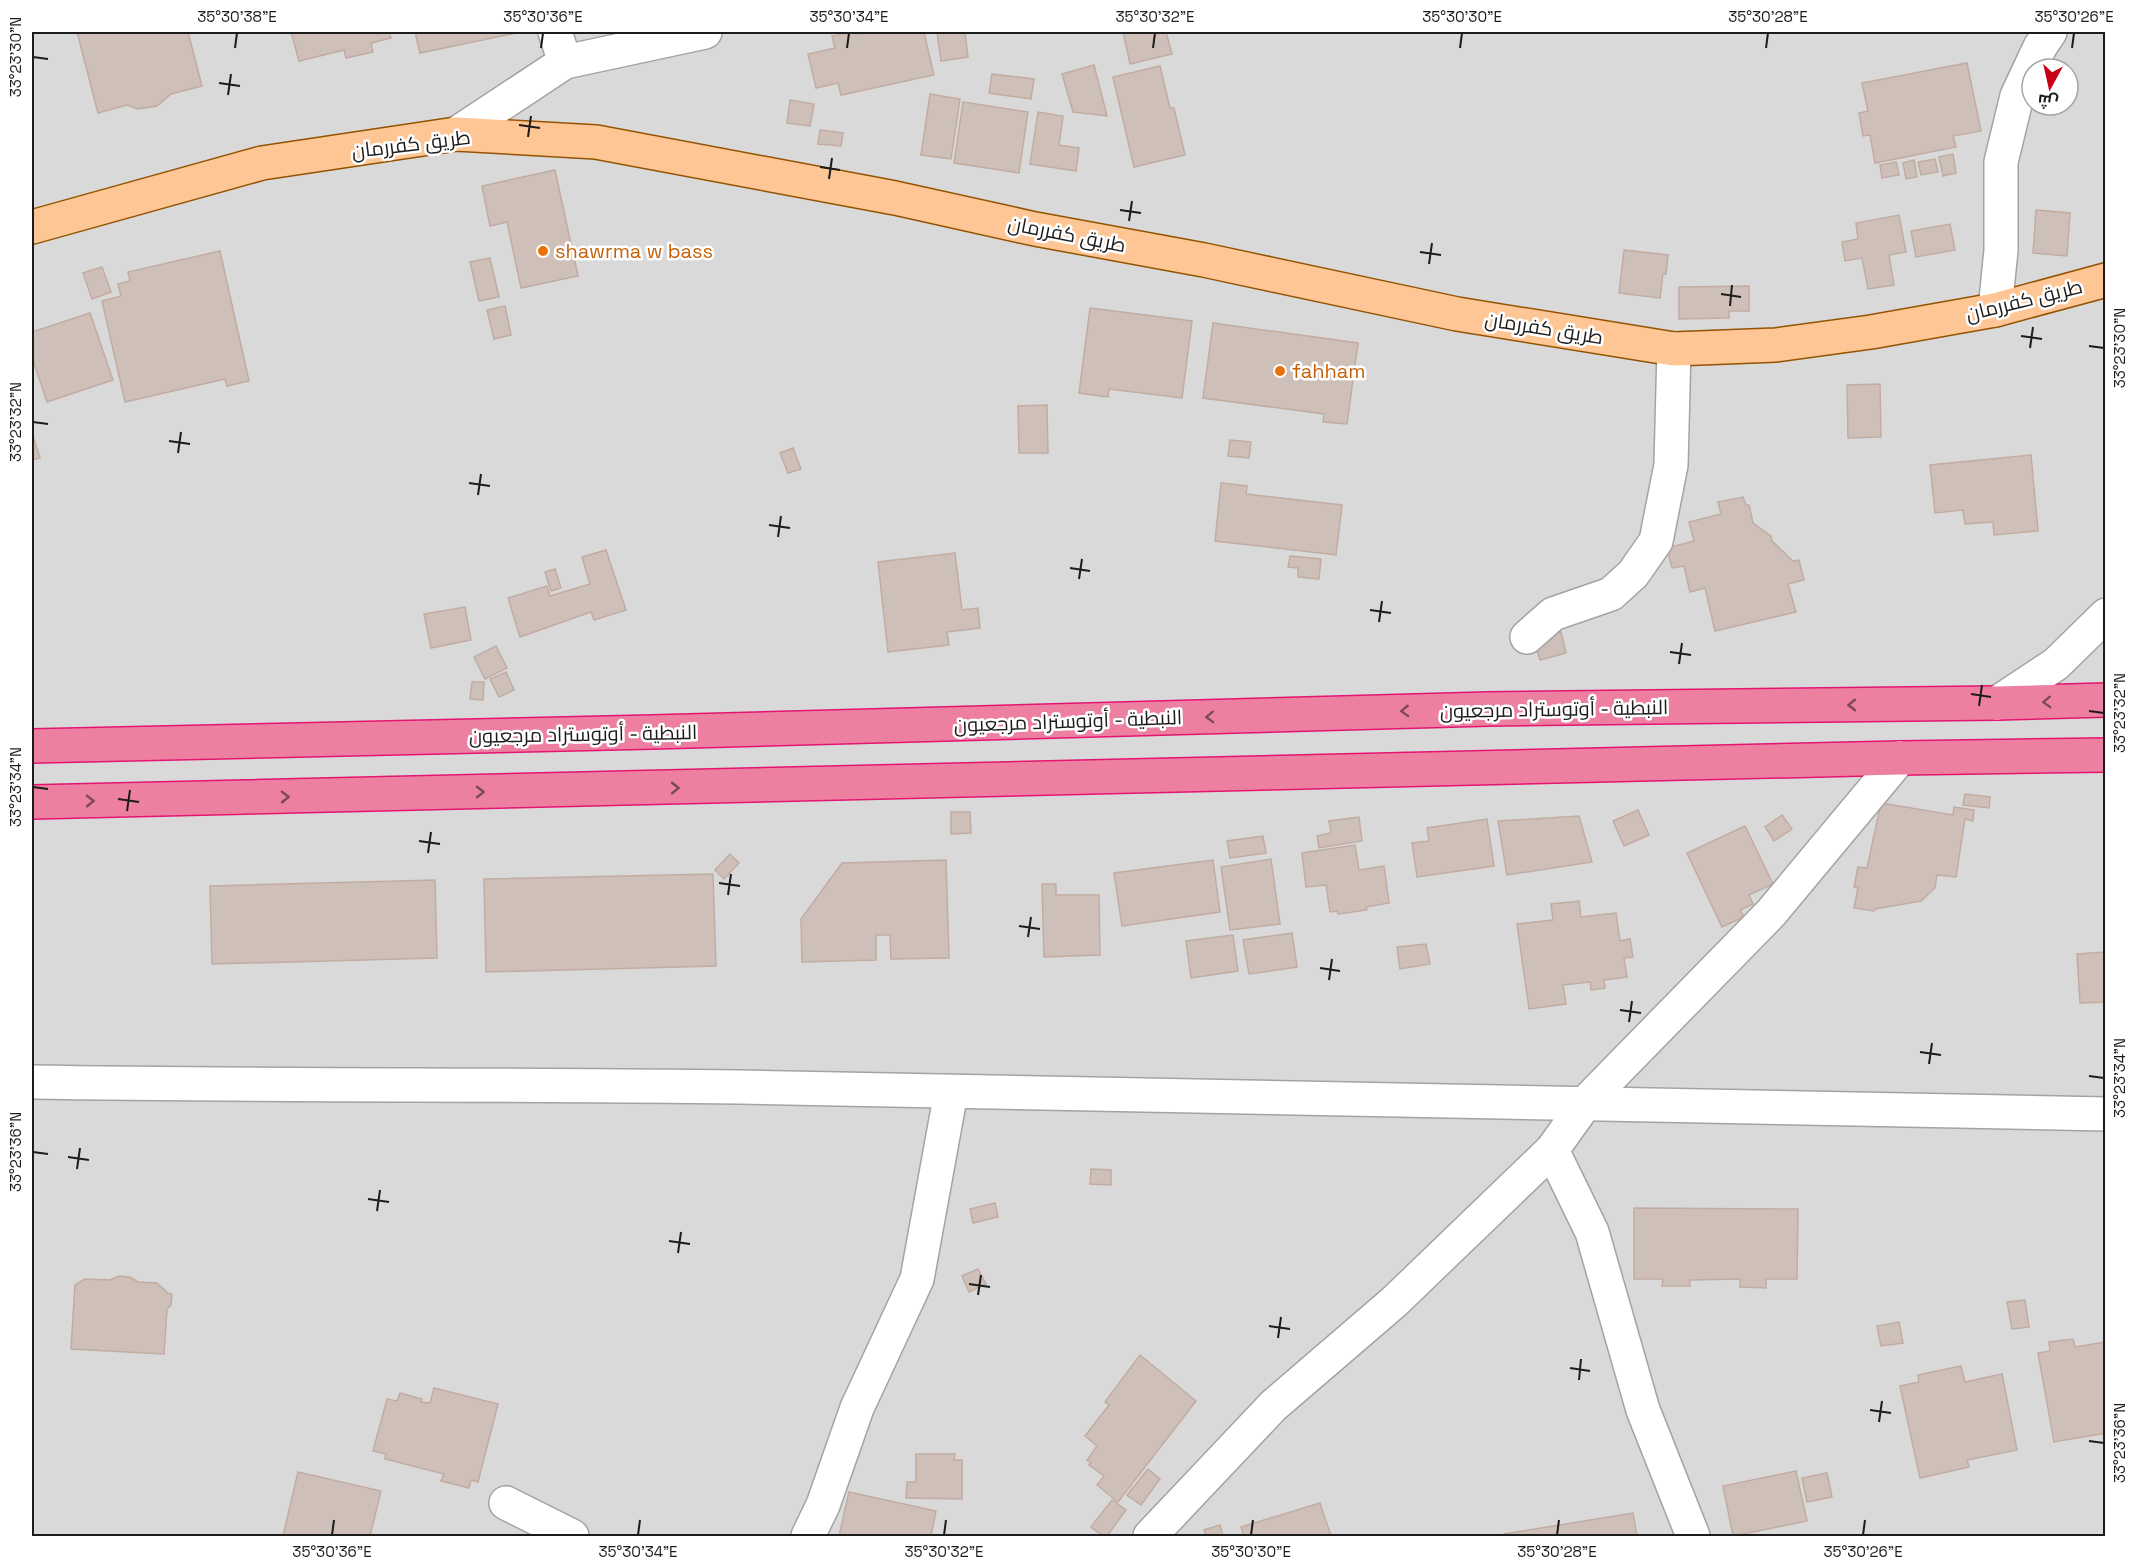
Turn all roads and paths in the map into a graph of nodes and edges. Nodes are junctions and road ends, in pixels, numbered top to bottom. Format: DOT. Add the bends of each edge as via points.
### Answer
graph roads {
  1 [pos="555,32"];
  2 [pos="705,32"];
  3 [pos="2050,32"];
  4 [pos="565,62"];
  5 [pos="456,134"];
  6 [pos="32,227"];
  7 [pos="2106,280"];
  8 [pos="1995,310"];
  9 [pos="1674,349"];
  10 [pos="2106,615"];
  11 [pos="1527,637"];
  12 [pos="2106,700"];
  13 [pos="1997,703"];
  14 [pos="32,746"];
  15 [pos="2106,755"];
  16 [pos="1900,758"];
  17 [pos="32,802"];
  18 [pos="32,1082"];
  19 [pos="951,1092"];
  20 [pos="1587,1101"];
  21 [pos="2106,1114"];
  22 [pos="1552,1150"];
  23 [pos="506,1503"];
  24 [pos="572,1536"];
  25 [pos="808,1536"];
  26 [pos="1150,1536"];
  27 [pos="1693,1536"];
  1 -- 4 [label="street"];
  2 -- 4 [label="street"];
  3 -- 8 [label="street" via="2017,96 2001,162 2001,250"];
  4 -- 5 [label="street"];
  5 -- 6 [label="main road, طريق كفررمان" via="262,164"];
  5 -- 9 [label="main road, طريق كفررمان" via="597,142 895,198 1457,314"];
  7 -- 8 [label="main road, طريق كفررمان"];
  8 -- 9 [label="main road, طريق كفررمان" via="1776,345"];
  9 -- 11 [label="street" via="1671,465 1656,541 1640,565 1611,594 1553,614"];
  10 -- 13 [label="street" via="2056,664"];
  12 -- 13 [label="highway, النبطية - أوتوستراد مرجعيون, one-way"];
  13 -- 14 [label="highway, النبطية - أوتوستراد مرجعيون, one-way" via="1488,709"];
  15 -- 16 [label="highway"];
  17 -- 16 [label="highway, one-way"];
  16 -- 20 [label="street" via="1771,913"];
  18 -- 19 [label="street"];
  19 -- 20 [label="street"];
  19 -- 25 [label="street" via="917,1279 857,1408"];
  20 -- 21 [label="street"];
  20 -- 22 [label="street"];
  22 -- 26 [label="street" via="1394,1302 1273,1406"];
  22 -- 27 [label="street" via="1592,1232 1643,1410"];
  23 -- 24 [label="street"];
}
